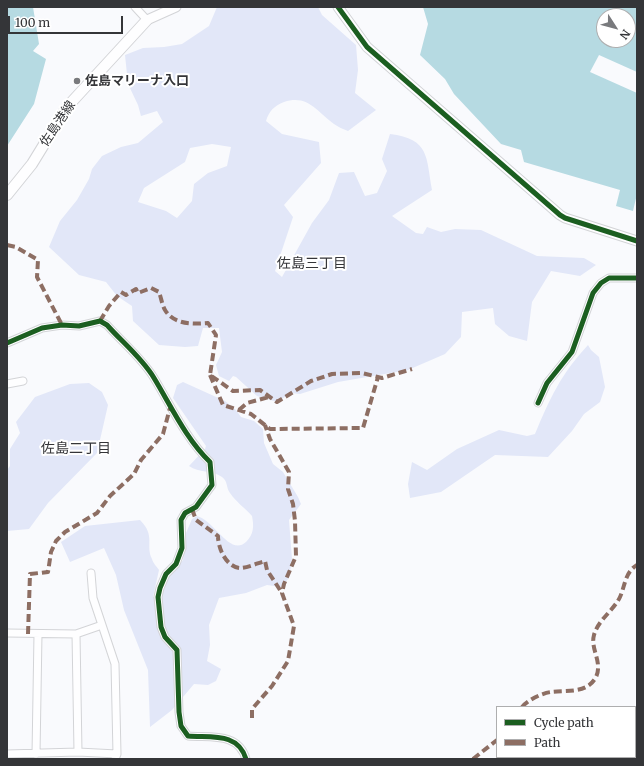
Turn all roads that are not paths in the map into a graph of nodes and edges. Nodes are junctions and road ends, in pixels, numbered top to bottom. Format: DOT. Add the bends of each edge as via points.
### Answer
graph roads {
  1 [pos="135,7"];
  2 [pos="176,7"];
  3 [pos="338,7"];
  4 [pos="147,20"];
  5 [pos="7,196"];
  6 [pos="637,241"];
  7 [pos="637,278"];
  8 [pos="7,343"];
  9 [pos="23,381"];
  10 [pos="7,384"];
  11 [pos="538,403"];
  12 [pos="91,573"];
  13 [pos="102,626"];
  14 [pos="7,633"];
  15 [pos="38,634"];
  16 [pos="76,634"];
  17 [pos="78,752"];
  18 [pos="7,754"];
  19 [pos="36,754"];
  20 [pos="116,756"];
  21 [pos="246,759"];
  1 -- 4 [label="street"];
  2 -- 4 [label="street"];
  3 -- 6 [label="street" via="367,47 560,215"];
  4 -- 5 [label="main road, 佐島港線" via="68,107 32,164"];
  7 -- 11 [label="street" via="609,278 593,293 572,352 547,384"];
  8 -- 21 [label="street" via="42,328 79,326 100,321 107,325 153,377 170,408 210,462 212,485 196,507 185,513 182,520 182,548 176,564 166,574 160,588 158,598 161,627 165,637 177,650 181,726 188,736 233,741 240,745"];
  9 -- 10 [label="street"];
  12 -- 13 [label="street" via="93,598"];
  13 -- 16 [label="street"];
  13 -- 20 [label="street" via="115,664"];
  14 -- 15 [label="street"];
  15 -- 16 [label="street"];
  15 -- 19 [label="street"];
  16 -- 17 [label="street"];
  17 -- 19 [label="street"];
  17 -- 20 [label="street"];
  18 -- 19 [label="street"];
}
